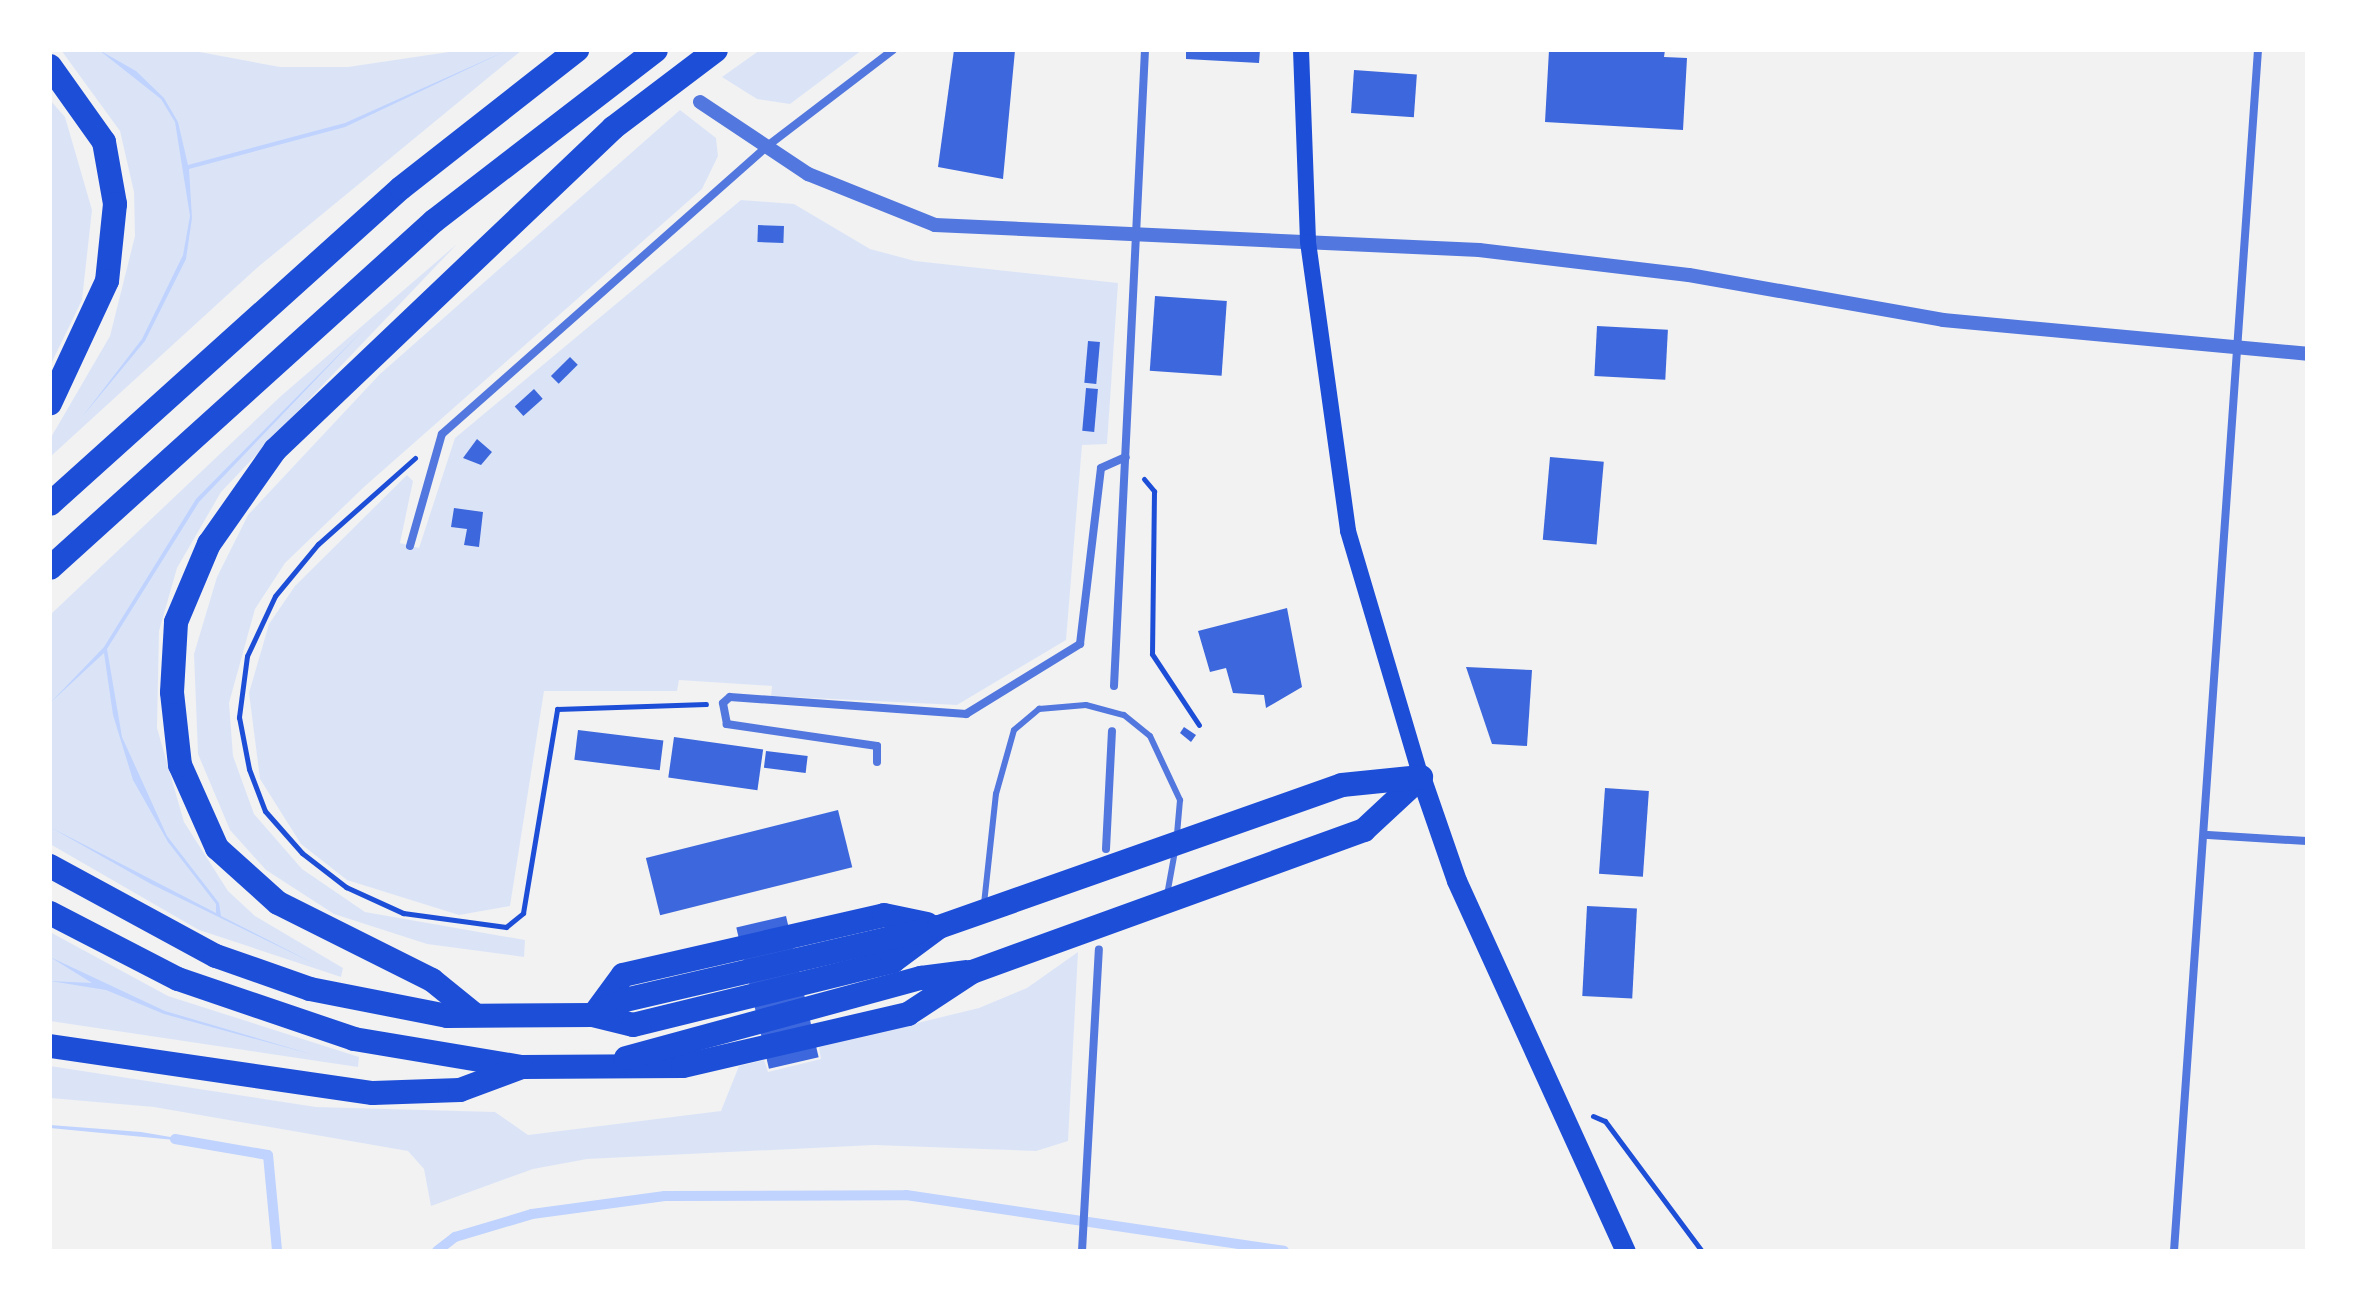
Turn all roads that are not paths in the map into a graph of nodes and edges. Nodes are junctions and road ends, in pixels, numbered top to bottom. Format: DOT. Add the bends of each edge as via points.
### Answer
graph roads {
  1 [pos="577,50"];
  2 [pos="656,50"];
  3 [pos="716,50"];
  4 [pos="893,50"];
  5 [pos="1145,50"];
  6 [pos="1301,50"];
  7 [pos="2258,50"];
  8 [pos="50,66"];
  9 [pos="700,102"];
  10 [pos="766,147"];
  11 [pos="1136,238"];
  12 [pos="1308,242"];
  13 [pos="2239,349"];
  14 [pos="2307,354"];
  15 [pos="50,403"];
  16 [pos="1126,457"];
  17 [pos="50,504"];
  18 [pos="410,546"];
  19 [pos="50,568"];
  20 [pos="1114,686"];
  21 [pos="1112,731"];
  22 [pos="877,762"];
  23 [pos="1421,777"];
  24 [pos="2208,835"];
  25 [pos="2307,841"];
  26 [pos="1176,843"];
  27 [pos="1106,849"];
  28 [pos="50,866"];
  29 [pos="1166,902"];
  30 [pos="983,911"];
  31 [pos="50,913"];
  32 [pos="1099,949"];
  33 [pos="474,1014"];
  34 [pos="50,1046"];
  35 [pos="522,1067"];
  36 [pos="1082,1251"];
  37 [pos="1626,1251"];
  38 [pos="2174,1251"];
  1 -- 17 [label="highway" via="401,188"];
  2 -- 19 [label="highway" via="434,221"];
  3 -- 33 [label="highway" via="613,128 275,450 209,544 176,622 172,692 180,765 217,848 278,903 432,980"];
  4 -- 10 [label="street"];
  5 -- 11 [label="street"];
  6 -- 12 [label="main road"];
  7 -- 13 [label="street"];
  8 -- 15 [label="highway" via="104,142 115,204 107,281"];
  9 -- 10 [label="street"];
  10 -- 11 [label="street" via="854,197 935,225"];
  10 -- 18 [label="street" via="442,434"];
  11 -- 12 [label="street"];
  11 -- 16 [label="street"];
  12 -- 13 [label="street" via="1479,250 1689,275 1943,320"];
  12 -- 23 [label="main road" via="1348,531"];
  13 -- 14 [label="street"];
  13 -- 24 [label="street"];
  16 -- 20 [label="street"];
  16 -- 22 [label="street" via="1101,468 1080,644 979,706 937,716 730,697 723,703 727,724 877,746"];
  21 -- 27 [label="street"];
  23 -- 26 [label="highway" via="1342,785"];
  23 -- 29 [label="highway" via="1364,830"];
  23 -- 37 [label="main road" via="1457,881"];
  24 -- 25 [label="street"];
  24 -- 38 [label="street"];
  26 -- 29 [label="lane"];
  26 -- 30 [label="highway"];
  26 -- 30 [label="lane" via="1180,800 1150,736 1124,715 1086,705 1039,709 1014,730 996,794"];
  28 -- 33 [label="highway" via="216,956 310,989 447,1016"];
  29 -- 35 [label="highway" via="972,972 908,1014 683,1066 616,1062"];
  30 -- 33 [label="highway" via="939,927 625,1000 593,1015"];
  31 -- 35 [label="highway" via="256,1009 354,1039"];
  32 -- 36 [label="street"];
  34 -- 35 [label="highway" via="373,1093 460,1090"];
}
